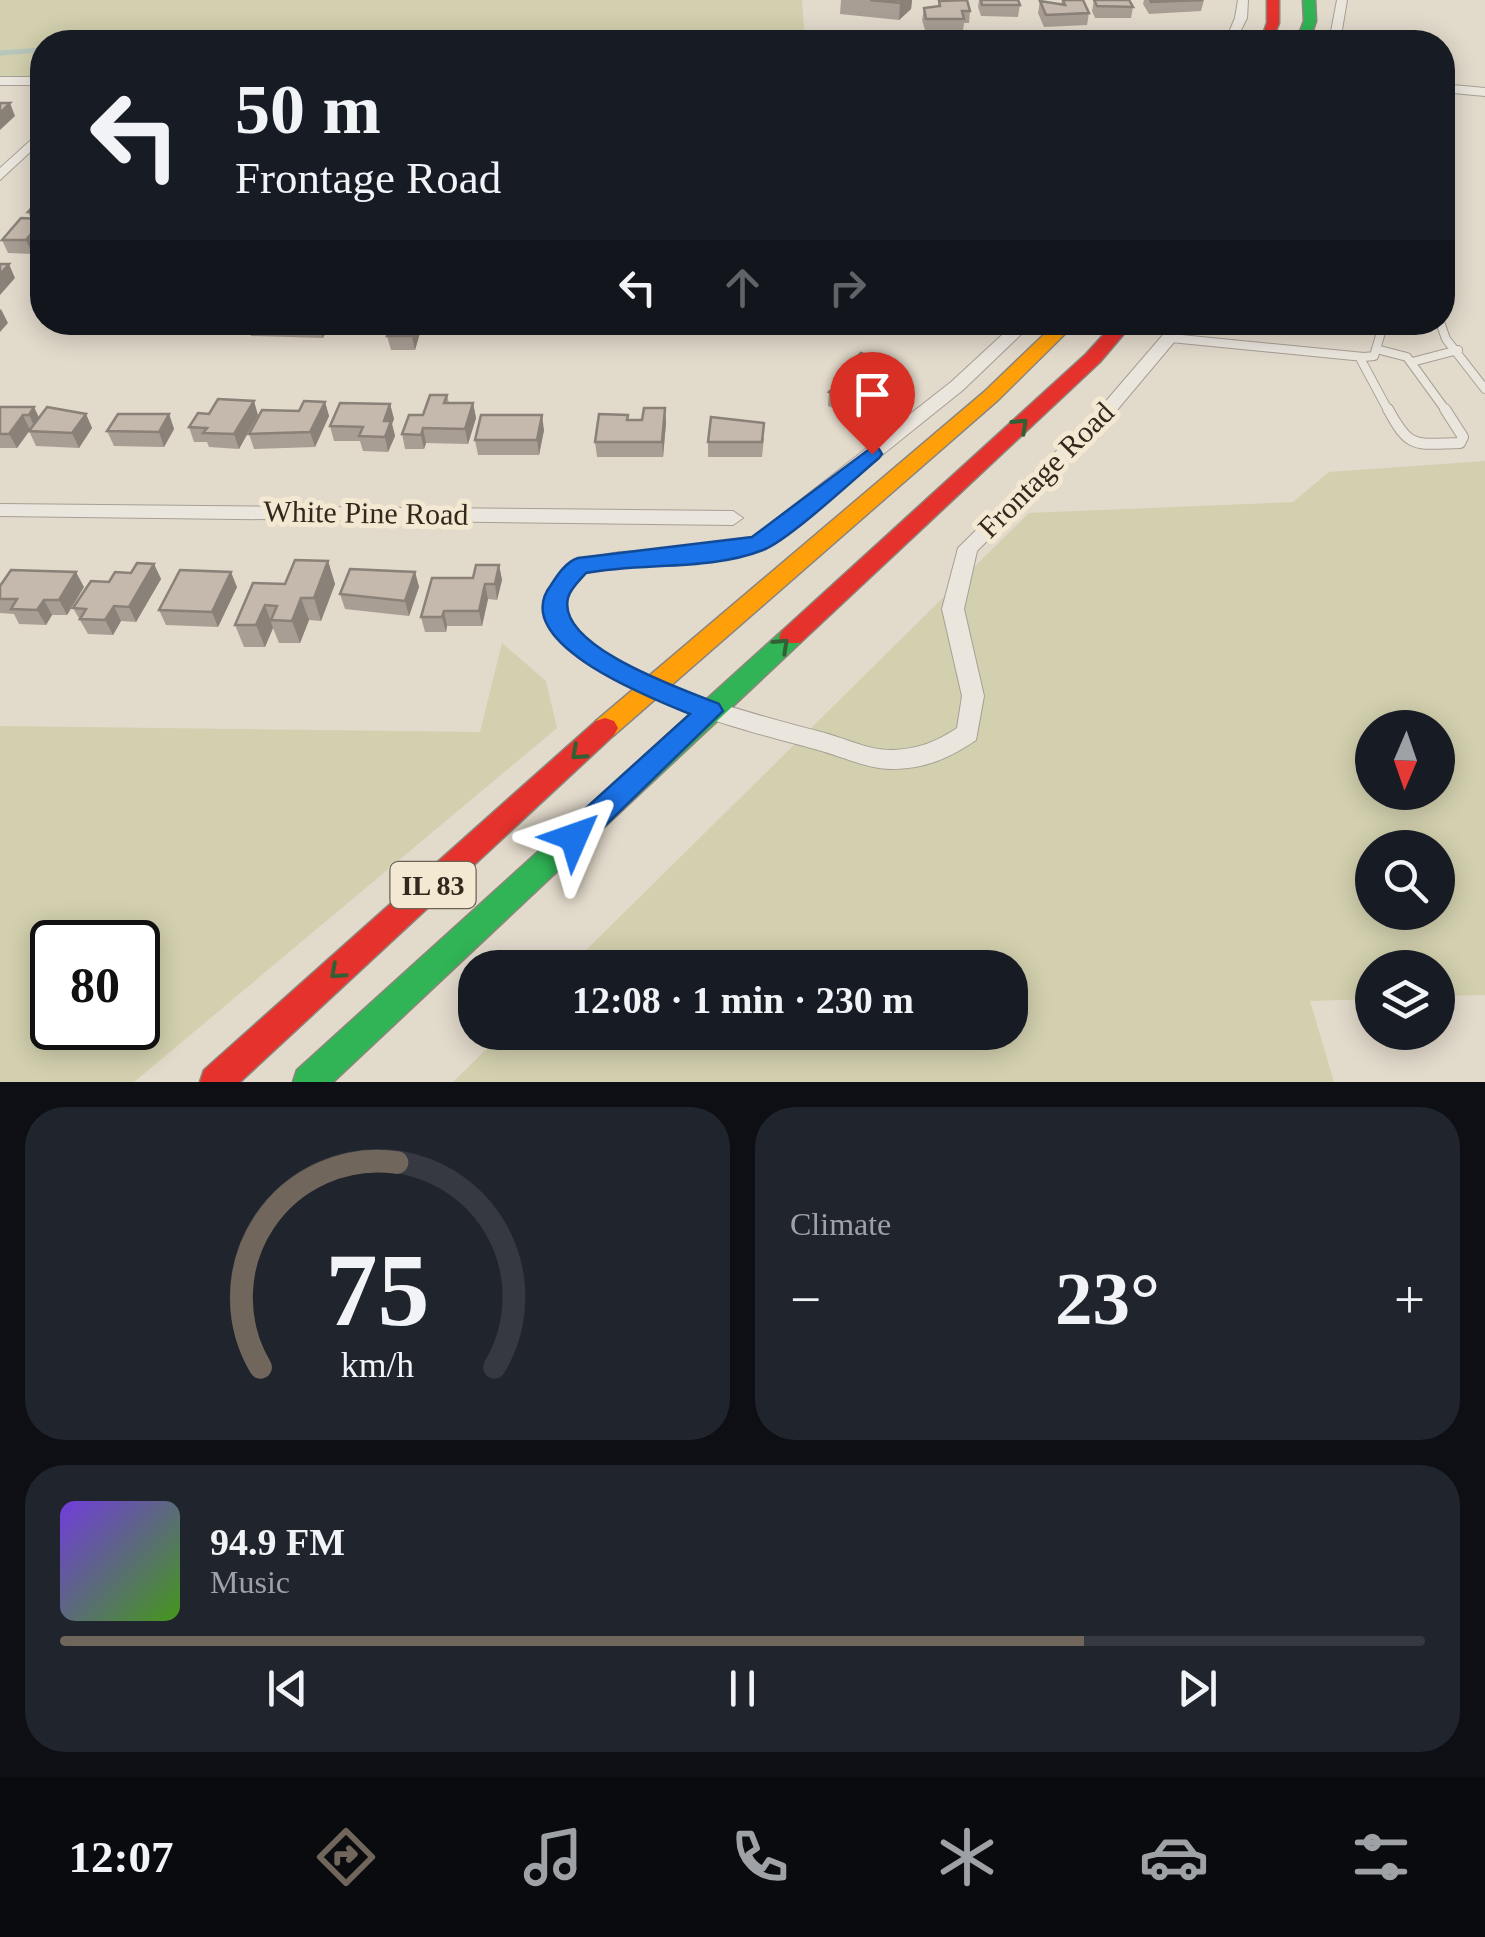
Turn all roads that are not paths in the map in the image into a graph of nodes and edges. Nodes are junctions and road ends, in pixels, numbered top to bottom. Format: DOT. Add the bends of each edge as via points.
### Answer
graph roads {
  1 [pos="1243,0"];
  2 [pos="1273,0"];
  3 [pos="1309,0"];
  4 [pos="1342,0"];
  5 [pos="1236,30"];
  6 [pos="1270,30"];
  7 [pos="1307,30"];
  8 [pos="1336,30"];
  9 [pos="0,81"];
  10 [pos="30,81"];
  11 [pos="1455,89"];
  12 [pos="1485,92"];
  13 [pos="30,146"];
  14 [pos="0,176"];
  15 [pos="1012,335"];
  16 [pos="1054,335"];
  17 [pos="1114,335"];
  18 [pos="1173,335"];
  19 [pos="1191,335"];
  20 [pos="1380,335"];
  21 [pos="1445,335"];
  22 [pos="1376,349"];
  23 [pos="1458,350"];
  24 [pos="1360,358"];
  25 [pos="1412,362"];
  26 [pos="1485,389"];
  27 [pos="0,510"];
  28 [pos="733,518"];
  29 [pos="650,687"];
  30 [pos="710,711"];
  31 [pos="216,1082"];
  32 [pos="309,1082"];
  1 -- 5 [label="street"];
  2 -- 6 [label="highway"];
  3 -- 7 [label="highway"];
  4 -- 8 [label="street"];
  9 -- 10 [label="street"];
  11 -- 12 [label="street"];
  13 -- 14 [label="street"];
  15 -- 29 [label="street, Frontage Road" via="758,544 578,566 556,594 564,630 588,654"];
  16 -- 29 [label="highway, IL 83"];
  30 -- 17 [label="highway, IL 83, one-way"];
  18 -- 30 [label="street, Frontage Road" via="1106,412 968,548 953,609 973,696 968,733 938,753 888,760"];
  19 -- 24 [label="lane" via="1226,348"];
  20 -- 22 [label="lane"];
  21 -- 23 [label="lane"];
  22 -- 24 [label="lane" via="1374,356"];
  22 -- 25 [label="lane"];
  23 -- 25 [label="lane"];
  23 -- 26 [label="lane"];
  24 -- 25 [label="lane" via="1403,437 1420,444 1460,443 1463,437"];
  27 -- 28 [label="street, White Pine Road"];
  29 -- 30 [label="street, Frontage Road"];
  29 -- 31 [label="highway, IL 83, one-way"];
  30 -- 32 [label="highway, IL 83"];
}
